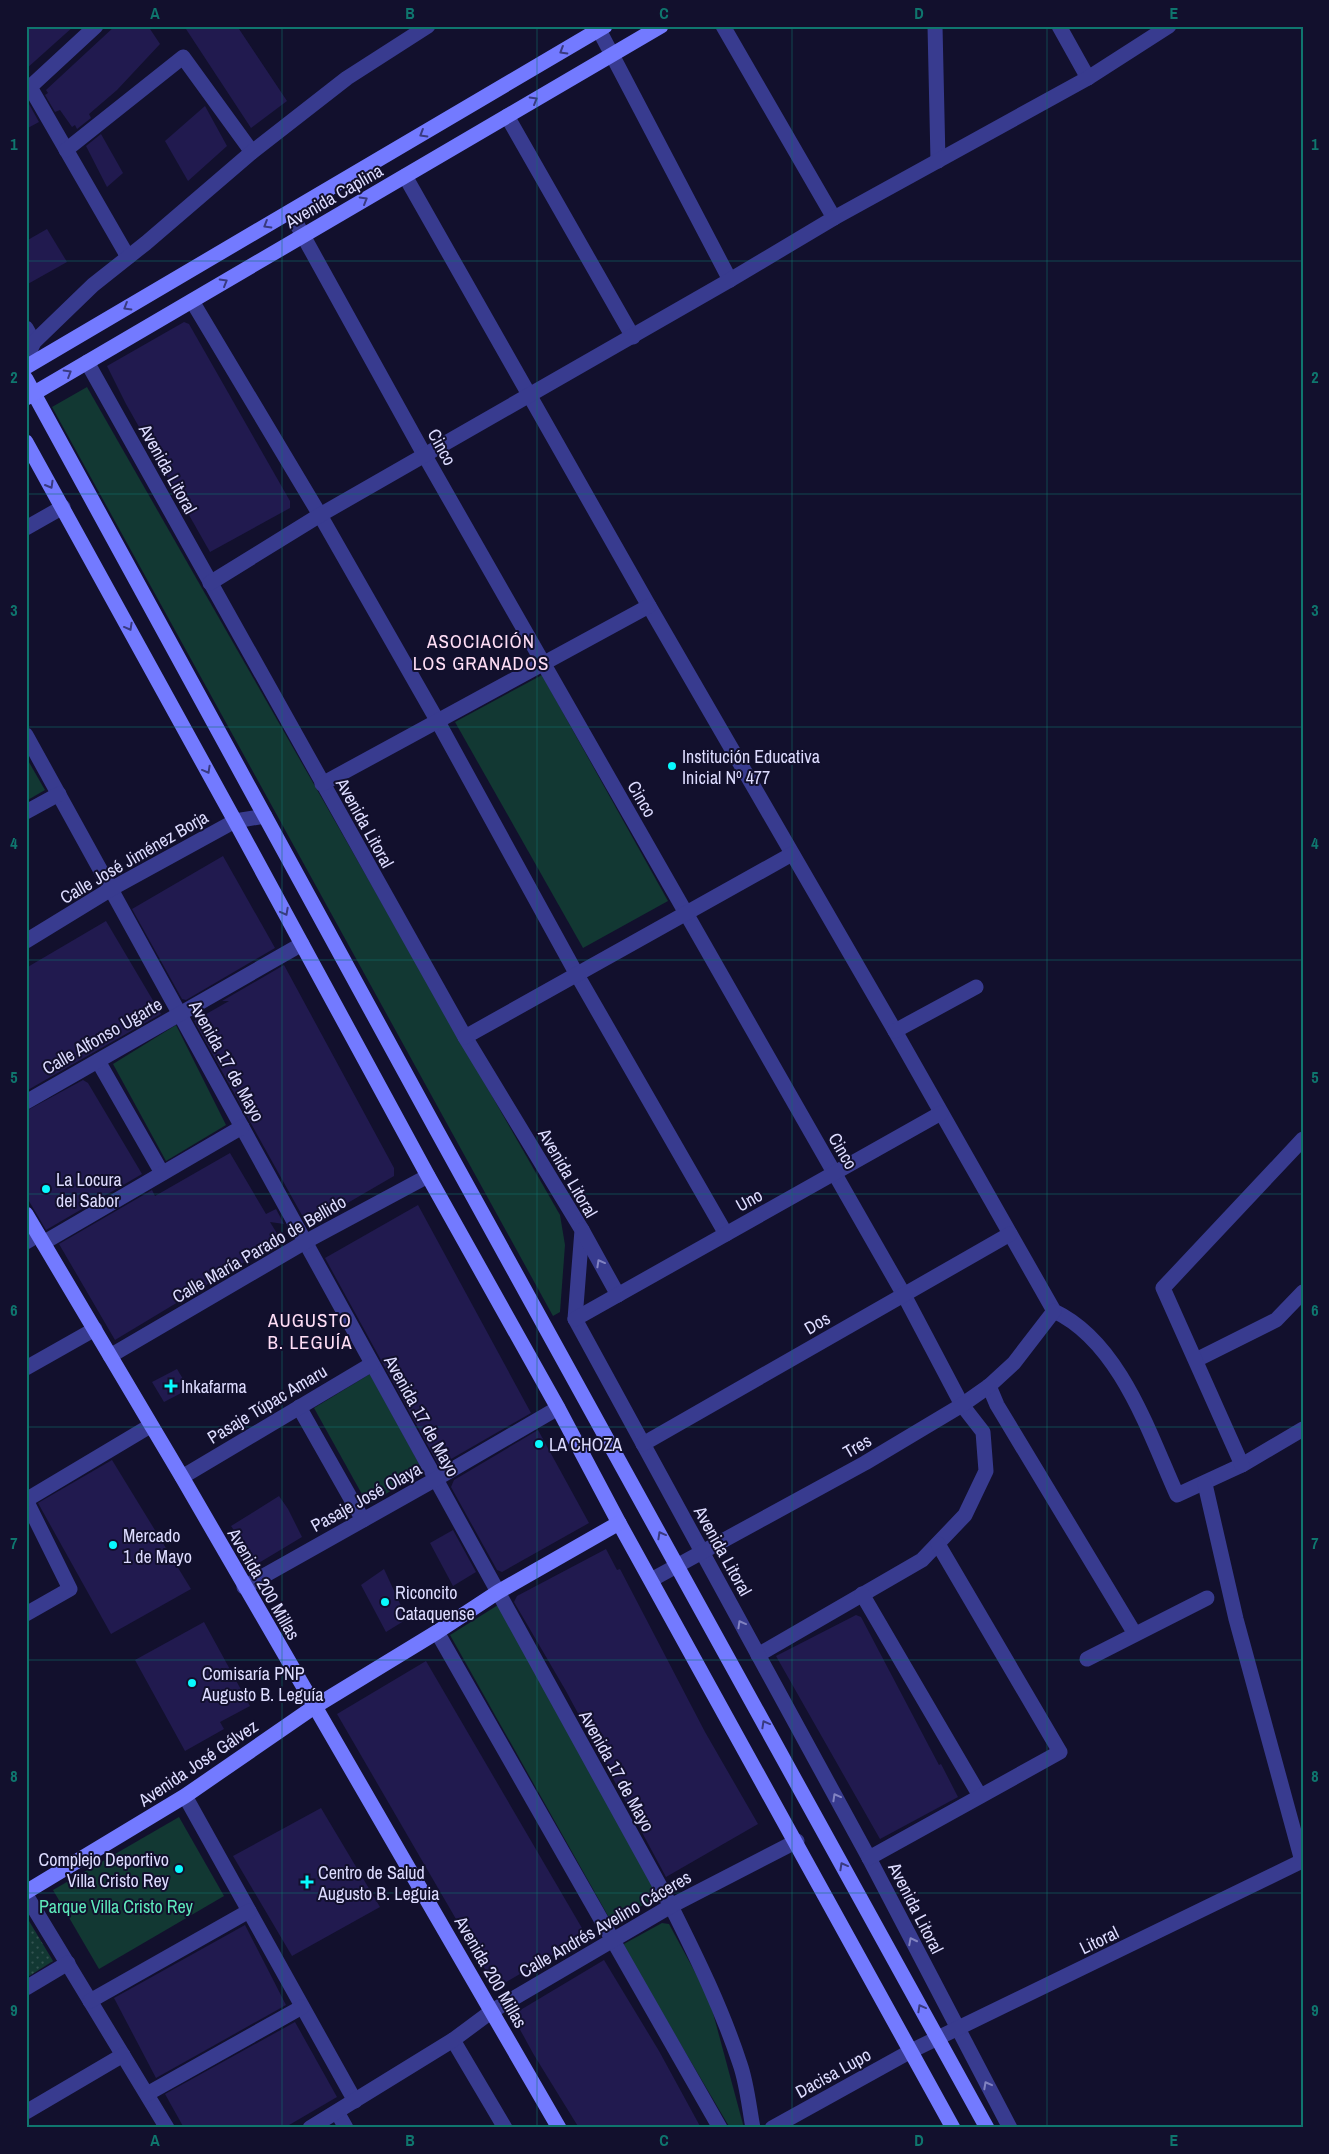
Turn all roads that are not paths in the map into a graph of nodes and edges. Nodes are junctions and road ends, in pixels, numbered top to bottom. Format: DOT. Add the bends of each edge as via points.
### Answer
graph roads {
  1 [pos="96,26"];
  2 [pos="428,26"];
  3 [pos="661,26"];
  4 [pos="723,26"];
  5 [pos="935,26"];
  6 [pos="1059,26"];
  7 [pos="1169,26"];
  8 [pos="602,28"];
  9 [pos="613,54"];
  10 [pos="1088,78"];
  11 [pos="507,116"];
  12 [pos="66,150"];
  13 [pos="252,152"];
  14 [pos="938,161"];
  15 [pos="406,176"];
  16 [pos="290,212"];
  17 [pos="834,218"];
  18 [pos="304,236"];
  19 [pos="128,257"];
  20 [pos="730,280"];
  21 [pos="192,301"];
  22 [pos="26,328"];
  23 [pos="633,336"];
  24 [pos="34,342"];
  25 [pos="26,359"];
  26 [pos="87,362"];
  27 [pos="26,367"];
  28 [pos="26,379"];
  29 [pos="530,394"];
  30 [pos="30,395"];
  31 [pos="26,442"];
  32 [pos="425,456"];
  33 [pos="63,507"];
  34 [pos="320,515"];
  35 [pos="26,528"];
  36 [pos="210,583"];
  37 [pos="649,606"];
  38 [pos="543,663"];
  39 [pos="437,720"];
  40 [pos="26,735"];
  41 [pos="322,784"];
  42 [pos="58,794"];
  43 [pos="26,812"];
  44 [pos="265,816"];
  45 [pos="235,821"];
  46 [pos="792,854"];
  47 [pos="111,889"];
  48 [pos="686,914"];
  49 [pos="26,941"];
  50 [pos="302,944"];
  51 [pos="576,973"];
  52 [pos="976,987"];
  53 [pos="179,1013"];
  54 [pos="895,1031"];
  55 [pos="464,1037"];
  56 [pos="98,1061"];
  57 [pos="26,1102"];
  58 [pos="941,1113"];
  59 [pos="242,1127"];
  60 [pos="1303,1139"];
  61 [pos="162,1173"];
  62 [pos="834,1173"];
  63 [pos="428,1176"];
  64 [pos="26,1214"];
  65 [pos="582,1230"];
  66 [pos="726,1234"];
  67 [pos="1010,1234"];
  68 [pos="36,1240"];
  69 [pos="305,1242"];
  70 [pos="1303,1292"];
  71 [pos="618,1295"];
  72 [pos="904,1295"];
  73 [pos="1303,1304"];
  74 [pos="1054,1311"];
  75 [pos="575,1319"];
  76 [pos="1276,1320"];
  77 [pos="95,1329"];
  78 [pos="110,1356"];
  79 [pos="1196,1360"];
  80 [pos="372,1364"];
  81 [pos="26,1368"];
  82 [pos="989,1386"];
  83 [pos="962,1405"];
  84 [pos="300,1407"];
  85 [pos="558,1408"];
  86 [pos="150,1426"];
  87 [pos="1303,1430"];
  88 [pos="643,1444"];
  89 [pos="1242,1466"];
  90 [pos="182,1477"];
  91 [pos="436,1479"];
  92 [pos="1205,1484"];
  93 [pos="26,1500"];
  94 [pos="364,1520"];
  95 [pos="619,1523"];
  96 [pos="938,1544"];
  97 [pos="702,1552"];
  98 [pos="677,1564"];
  99 [pos="651,1580"];
  100 [pos="244,1587"];
  101 [pos="498,1592"];
  102 [pos="862,1594"];
  103 [pos="1207,1598"];
  104 [pos="26,1614"];
  105 [pos="437,1632"];
  106 [pos="1135,1634"];
  107 [pos="758,1655"];
  108 [pos="1087,1659"];
  109 [pos="314,1707"];
  110 [pos="185,1796"];
  111 [pos="980,1796"];
  112 [pos="796,1841"];
  113 [pos="869,1858"];
  114 [pos="1302,1861"];
  115 [pos="26,1894"];
  116 [pos="671,1906"];
  117 [pos="249,1911"];
  118 [pos="613,1941"];
  119 [pos="68,1963"];
  120 [pos="26,1988"];
  121 [pos="90,2001"];
  122 [pos="302,2007"];
  123 [pos="492,2011"];
  124 [pos="957,2029"];
  125 [pos="938,2038"];
  126 [pos="453,2040"];
  127 [pos="911,2051"];
  128 [pos="123,2055"];
  129 [pos="147,2094"];
  130 [pos="355,2101"];
  131 [pos="26,2112"];
  132 [pos="337,2112"];
  133 [pos="167,2128"];
  134 [pos="310,2128"];
  135 [pos="346,2128"];
  136 [pos="505,2128"];
  137 [pos="559,2128"];
  138 [pos="720,2128"];
  139 [pos="754,2128"];
  140 [pos="772,2128"];
  141 [pos="953,2128"];
  142 [pos="987,2128"];
  143 [pos="1010,2128"];
  1 -- 12 [label="street" via="30,87"];
  2 -- 13 [label="street" via="347,78"];
  3 -- 9 [label="main road, Avenida Caplina"];
  4 -- 17 [label="street"];
  5 -- 14 [label="street"];
  6 -- 10 [label="street"];
  7 -- 10 [label="street"];
  8 -- 9 [label="street"];
  8 -- 16 [label="main road, Avenida Caplina, one-way"];
  11 -- 9 [label="main road, Avenida Caplina, one-way"];
  9 -- 20 [label="street"];
  10 -- 14 [label="street"];
  11 -- 15 [label="main road, Avenida Caplina"];
  11 -- 23 [label="street"];
  12 -- 13 [label="street" via="183,57"];
  12 -- 19 [label="street"];
  13 -- 19 [label="street"];
  14 -- 17 [label="street"];
  18 -- 15 [label="main road, Avenida Caplina, one-way"];
  15 -- 29 [label="street"];
  16 -- 18 [label="street, Cinco"];
  16 -- 27 [label="main road, Avenida Caplina, one-way"];
  17 -- 20 [label="street"];
  21 -- 18 [label="main road, Avenida Caplina, one-way"];
  18 -- 32 [label="street, Cinco"];
  19 -- 24 [label="street" via="93,285"];
  20 -- 23 [label="street"];
  21 -- 26 [label="main road, Avenida Caplina"];
  21 -- 34 [label="street"];
  22 -- 24 [label="street"];
  23 -- 29 [label="street"];
  24 -- 25 [label="street"];
  30 -- 26 [label="main road, Avenida Caplina, one-way"];
  26 -- 36 [label="street, Avenida Litoral"];
  28 -- 30 [label="main road"];
  29 -- 32 [label="street"];
  29 -- 37 [label="street"];
  30 -- 44 [label="main road"];
  31 -- 33 [label="main road, one-way"];
  32 -- 34 [label="street"];
  32 -- 38 [label="street, Cinco"];
  33 -- 35 [label="street"];
  33 -- 45 [label="main road, one-way"];
  34 -- 36 [label="street"];
  34 -- 39 [label="street"];
  36 -- 41 [label="street, Avenida Litoral"];
  37 -- 38 [label="street"];
  37 -- 46 [label="street"];
  38 -- 39 [label="street"];
  38 -- 48 [label="street, Cinco"];
  39 -- 41 [label="street"];
  39 -- 51 [label="street"];
  40 -- 42 [label="street, Avenida 17 de Mayo"];
  41 -- 55 [label="street, Avenida Litoral"];
  42 -- 43 [label="street"];
  42 -- 47 [label="street, Avenida 17 de Mayo"];
  44 -- 45 [label="street, Calle José Jiménez Borja"];
  98 -- 44 [label="main road, one-way"];
  45 -- 47 [label="street, Calle José Jiménez Borja"];
  45 -- 50 [label="main road, one-way"];
  46 -- 48 [label="street"];
  46 -- 54 [label="street"];
  47 -- 49 [label="street, Calle José Jiménez Borja"];
  47 -- 53 [label="street, Avenida 17 de Mayo"];
  48 -- 51 [label="street"];
  48 -- 62 [label="street, Cinco"];
  50 -- 53 [label="street, Calle Alfonso Ugarte"];
  50 -- 63 [label="main road"];
  51 -- 55 [label="street"];
  51 -- 66 [label="street"];
  52 -- 54 [label="street"];
  53 -- 56 [label="street, Calle Alfonso Ugarte"];
  53 -- 59 [label="street, Avenida 17 de Mayo"];
  54 -- 58 [label="street"];
  55 -- 65 [label="street, Avenida Litoral"];
  56 -- 57 [label="street, Calle Alfonso Ugarte"];
  56 -- 61 [label="street"];
  58 -- 62 [label="street, Uno"];
  58 -- 67 [label="street"];
  59 -- 61 [label="street"];
  59 -- 69 [label="street, Avenida 17 de Mayo"];
  60 -- 79 [label="street" via="1163,1288"];
  61 -- 68 [label="street"];
  62 -- 66 [label="street, Uno"];
  62 -- 72 [label="street, Cinco"];
  63 -- 69 [label="street, Calle María Parado de Bellido"];
  63 -- 85 [label="main road"];
  64 -- 68 [label="main road, Avenida 200 Millas"];
  71 -- 65 [label="street, one-way"];
  65 -- 75 [label="street, Avenida Litoral"];
  66 -- 71 [label="street, Uno"];
  67 -- 72 [label="street, Dos"];
  67 -- 74 [label="street"];
  68 -- 77 [label="main road, Avenida 200 Millas"];
  69 -- 78 [label="street, Calle María Parado de Bellido"];
  69 -- 80 [label="street, Avenida 17 de Mayo"];
  70 -- 76 [label="street"];
  71 -- 75 [label="street, Uno"];
  72 -- 83 [label="street, Cinco"];
  72 -- 88 [label="street, Dos"];
  73 -- 76 [label="street"];
  74 -- 82 [label="street, Tres" via="1014,1363"];
  74 -- 92 [label="street" via="1083,1328 1128,1386 1177,1495"];
  75 -- 88 [label="street, Avenida Litoral"];
  76 -- 79 [label="street"];
  77 -- 78 [label="main road, Avenida 200 Millas"];
  77 -- 81 [label="street"];
  78 -- 86 [label="main road, Avenida 200 Millas"];
  79 -- 89 [label="street"];
  80 -- 84 [label="street, Pasaje Túpac Amaru"];
  80 -- 91 [label="street, Avenida 17 de Mayo"];
  82 -- 83 [label="street, Tres"];
  82 -- 106 [label="street" via="997,1405"];
  83 -- 96 [label="street, Cinco" via="983,1432 986,1471 965,1515"];
  83 -- 97 [label="street, Tres" via="865,1463"];
  84 -- 90 [label="street, Pasaje Túpac Amaru"];
  84 -- 94 [label="street"];
  85 -- 91 [label="street, Pasaje José Olaya"];
  85 -- 95 [label="main road"];
  86 -- 90 [label="main road, Avenida 200 Millas"];
  86 -- 93 [label="street"];
  87 -- 89 [label="street"];
  88 -- 97 [label="street, Avenida Litoral"];
  89 -- 92 [label="street"];
  90 -- 100 [label="main road, Avenida 200 Millas"];
  91 -- 94 [label="street, Pasaje José Olaya"];
  91 -- 101 [label="street, Avenida 17 de Mayo"];
  92 -- 114 [label="street" via="1236,1619"];
  93 -- 104 [label="street" via="70,1589"];
  94 -- 100 [label="street, Pasaje José Olaya"];
  95 -- 99 [label="main road"];
  95 -- 101 [label="main road, Avenida José Gálvez"];
  96 -- 102 [label="street, Cinco" via="922,1560"];
  96 -- 111 [label="street" via="1060,1752"];
  97 -- 98 [label="street, Tres"];
  107 -- 97 [label="street, Avenida Litoral, one-way"];
  98 -- 99 [label="street, Tres"];
  125 -- 98 [label="main road, one-way"];
  99 -- 112 [label="main road"];
  100 -- 109 [label="main road, Avenida 200 Millas"];
  101 -- 105 [label="main road, Avenida José Gálvez"];
  101 -- 116 [label="street, Avenida 17 de Mayo"];
  102 -- 107 [label="street, Cinco"];
  102 -- 111 [label="street"];
  103 -- 106 [label="street"];
  105 -- 109 [label="main road, Avenida José Gálvez"];
  105 -- 118 [label="street"];
  106 -- 108 [label="street"];
  113 -- 107 [label="street, Avenida Litoral, one-way"];
  109 -- 110 [label="main road, Avenida José Gálvez"];
  109 -- 123 [label="main road, Avenida 200 Millas"];
  110 -- 115 [label="main road, Avenida José Gálvez"];
  110 -- 117 [label="street"];
  111 -- 113 [label="street"];
  112 -- 116 [label="street, Calle Andrés Avelino Cáceres"];
  112 -- 127 [label="main road"];
  124 -- 113 [label="street, Avenida Litoral, one-way"];
  114 -- 124 [label="street, Litoral"];
  115 -- 119 [label="street"];
  116 -- 118 [label="street, Calle Andrés Avelino Cáceres"];
  116 -- 139 [label="street, Avenida 17 de Mayo" via="722,2014 741,2066"];
  117 -- 121 [label="street"];
  117 -- 122 [label="street"];
  118 -- 123 [label="street, Calle Andrés Avelino Cáceres"];
  118 -- 138 [label="street"];
  119 -- 120 [label="street"];
  119 -- 121 [label="street"];
  121 -- 128 [label="street"];
  122 -- 129 [label="street"];
  122 -- 130 [label="street"];
  123 -- 126 [label="street, Calle Andrés Avelino Cáceres"];
  123 -- 137 [label="main road, Avenida 200 Millas"];
  124 -- 125 [label="street, Litoral"];
  143 -- 124 [label="street, Avenida Litoral, one-way"];
  125 -- 127 [label="street, Litoral"];
  125 -- 142 [label="main road"];
  126 -- 130 [label="street, Calle Andrés Avelino Cáceres"];
  126 -- 136 [label="street"];
  127 -- 140 [label="street, Dacisa Lupo"];
  127 -- 141 [label="main road"];
  128 -- 129 [label="street"];
  128 -- 131 [label="street"];
  129 -- 133 [label="street"];
  130 -- 132 [label="street, Calle Andrés Avelino Cáceres"];
  132 -- 134 [label="street, Calle Andrés Avelino Cáceres"];
  132 -- 135 [label="street"];
}
